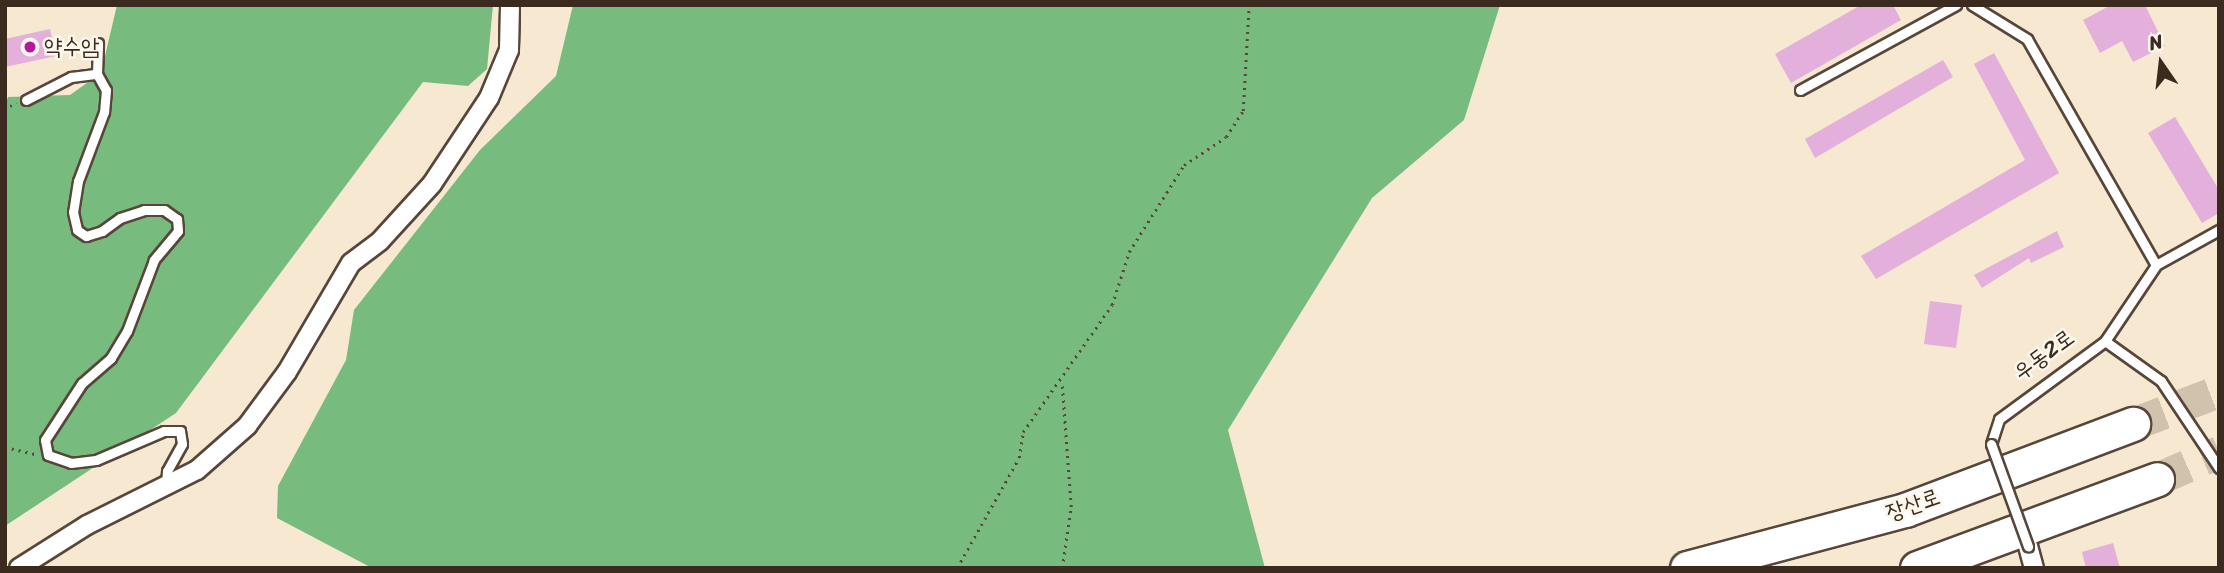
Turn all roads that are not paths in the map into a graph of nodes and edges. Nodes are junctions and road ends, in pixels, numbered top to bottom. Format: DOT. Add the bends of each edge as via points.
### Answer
graph roads {
  1 [pos="510,5"];
  2 [pos="1956,5"];
  3 [pos="1972,5"];
  4 [pos="98,43"];
  5 [pos="97,74"];
  6 [pos="1800,90"];
  7 [pos="26,100"];
  8 [pos="2219,230"];
  9 [pos="2155,265"];
  10 [pos="2105,341"];
  11 [pos="2133,424"];
  12 [pos="2219,468"];
  13 [pos="2157,479"];
  14 [pos="166,485"];
  15 [pos="2028,546"];
  16 [pos="19,568"];
  17 [pos="1687,568"];
  18 [pos="1917,568"];
  19 [pos="2034,568"];
  1 -- 14 [label="street" via="509,50 489,99 432,184 380,241 351,263 287,372 247,426 197,470"];
  2 -- 6 [label="lane"];
  3 -- 9 [label="lane" via="2027,39"];
  4 -- 5 [label="lane"];
  5 -- 7 [label="lane" via="71,77"];
  5 -- 14 [label="lane" via="106,90 104,112 78,181 73,212 77,230 86,236 120,218 144,210 164,210 177,219 178,231 155,260 127,331 111,358 82,383 45,440 48,455 71,463 96,460 164,431 180,431 182,443 167,471"];
  8 -- 9 [label="lane"];
  9 -- 10 [label="lane"];
  10 -- 12 [label="lane, 우동2로" via="2161,381"];
  10 -- 15 [label="lane, 우동2로, bridge" via="1998,419 1991,444"];
  11 -- 17 [label="highway, 장산로" via="1905,510"];
  13 -- 18 [label="highway"];
  14 -- 16 [label="street" via="87,525"];
  15 -- 19 [label="street, 우동2로"];
}
